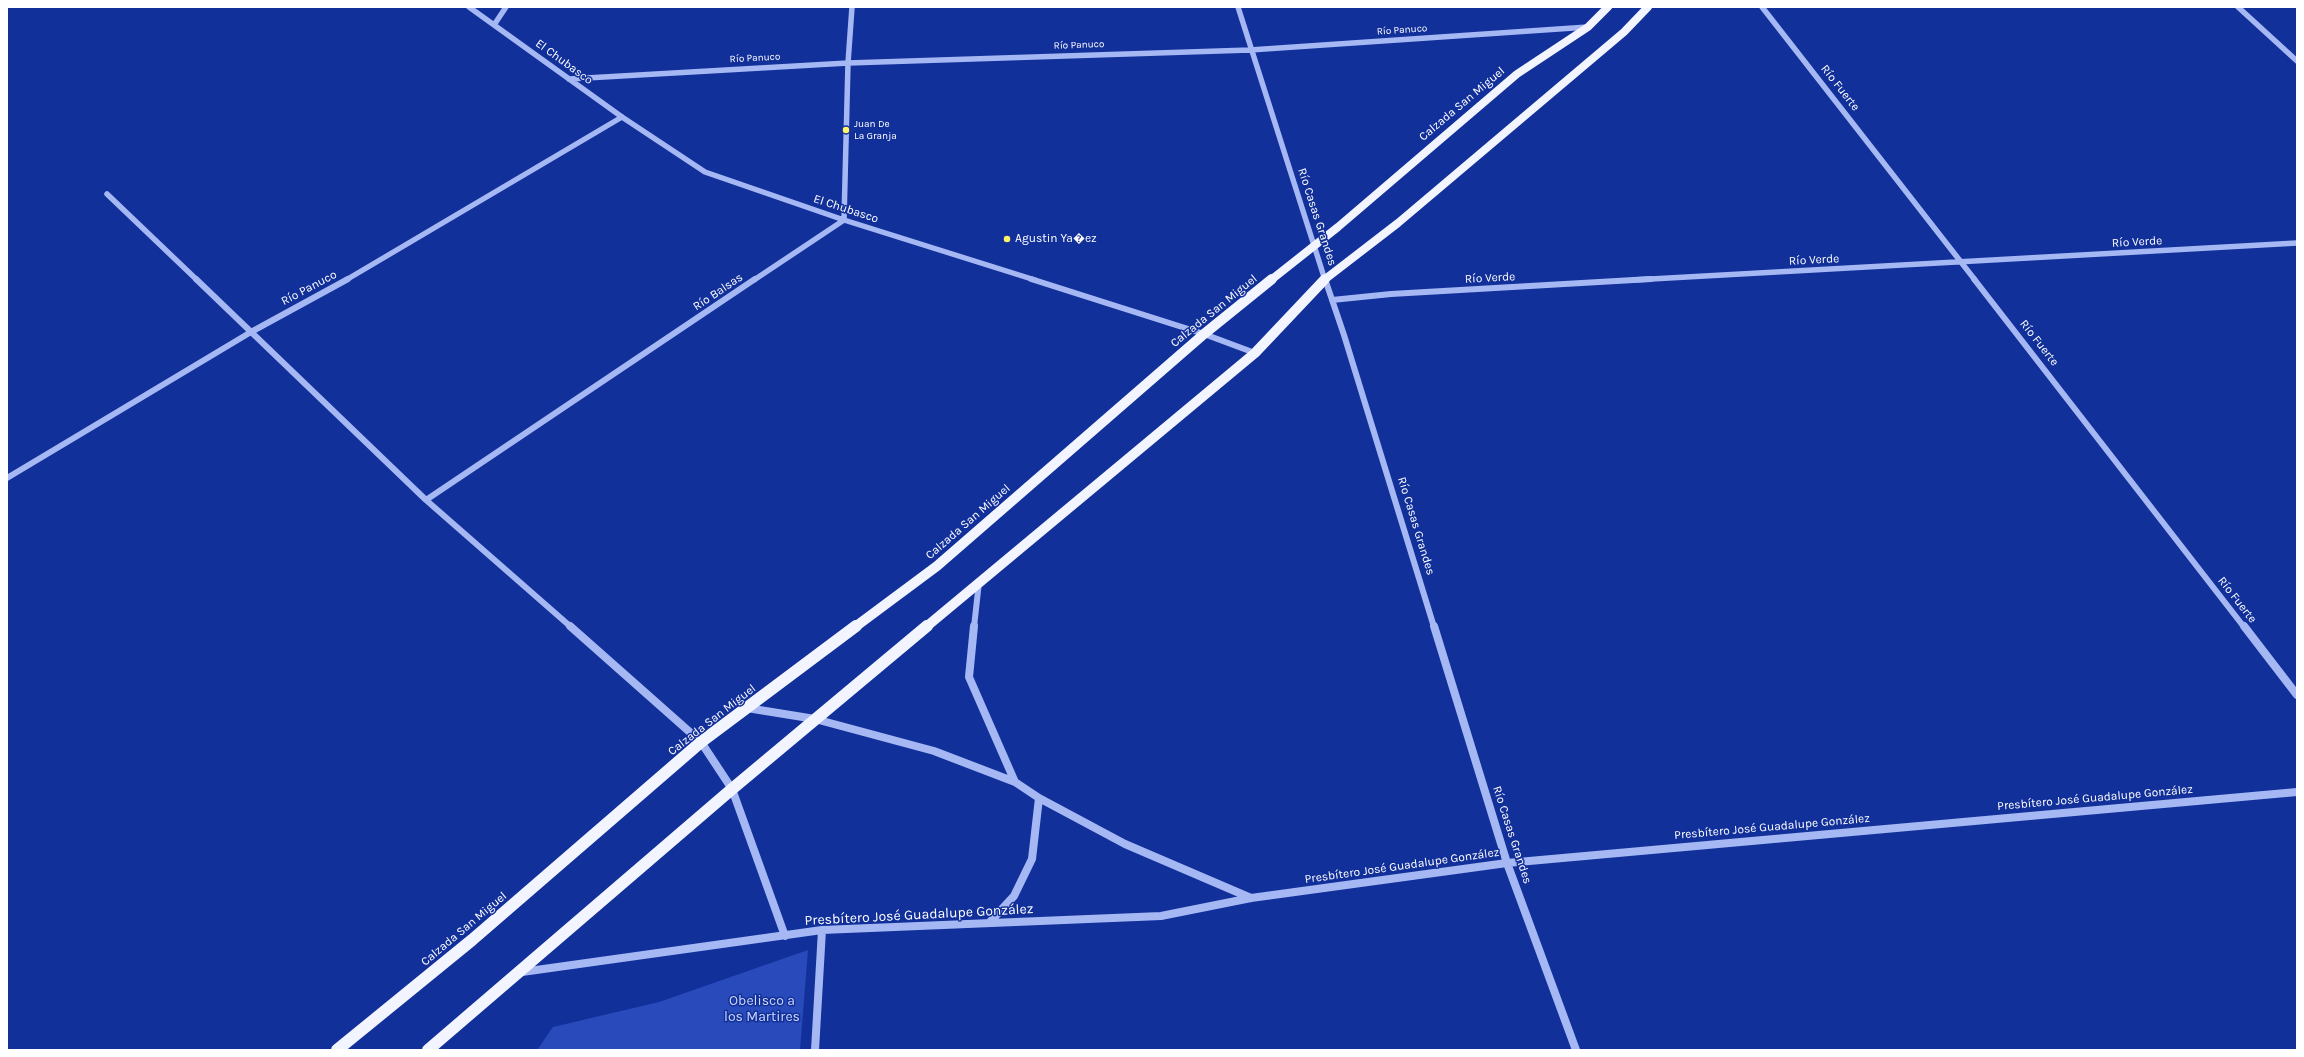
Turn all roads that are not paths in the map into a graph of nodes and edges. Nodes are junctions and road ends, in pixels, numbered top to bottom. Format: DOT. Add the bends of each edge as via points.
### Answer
graph roads {
  1 [pos="469,7"];
  2 [pos="506,7"];
  3 [pos="852,7"];
  4 [pos="1238,7"];
  5 [pos="1608,7"];
  6 [pos="1648,7"];
  7 [pos="1762,7"];
  8 [pos="2238,7"];
  9 [pos="494,25"];
  10 [pos="1588,27"];
  11 [pos="1250,50"];
  12 [pos="2297,61"];
  13 [pos="848,63"];
  14 [pos="569,79"];
  15 [pos="622,117"];
  16 [pos="107,194"];
  17 [pos="844,220"];
  18 [pos="2297,243"];
  19 [pos="1313,246"];
  20 [pos="1964,263"];
  21 [pos="1324,280"];
  22 [pos="1332,300"];
  23 [pos="251,332"];
  24 [pos="1204,334"];
  25 [pos="1255,353"];
  26 [pos="7,478"];
  27 [pos="426,500"];
  28 [pos="979,582"];
  29 [pos="2297,694"];
  30 [pos="747,708"];
  31 [pos="815,719"];
  32 [pos="701,742"];
  33 [pos="1015,782"];
  34 [pos="732,789"];
  35 [pos="2297,792"];
  36 [pos="1039,798"];
  37 [pos="1507,863"];
  38 [pos="1252,898"];
  39 [pos="989,923"];
  40 [pos="822,930"];
  41 [pos="785,936"];
  42 [pos="518,972"];
  43 [pos="337,1050"];
  44 [pos="428,1050"];
  45 [pos="815,1050"];
  46 [pos="1576,1050"];
  1 -- 9 [label="street, El Chubasco"];
  2 -- 9 [label="street"];
  3 -- 13 [label="street"];
  4 -- 11 [label="street, Río Casas Grandes"];
  5 -- 10 [label="main road, Calzada San Miguel"];
  6 -- 21 [label="main road" via="1624,32 1398,223"];
  7 -- 20 [label="street, Río Fuerte"];
  8 -- 12 [label="street"];
  9 -- 14 [label="street, El Chubasco"];
  10 -- 11 [label="street, Río Panuco"];
  10 -- 19 [label="main road, Calzada San Miguel" via="1517,74"];
  11 -- 13 [label="street, Río Panuco"];
  11 -- 19 [label="street, Río Casas Grandes"];
  13 -- 14 [label="street, Río Panuco"];
  13 -- 17 [label="street"];
  14 -- 15 [label="street, El Chubasco"];
  15 -- 17 [label="street, El Chubasco" via="705,172"];
  15 -- 23 [label="street, Río Panuco" via="354,276"];
  16 -- 23 [label="street"];
  17 -- 24 [label="street, El Chubasco"];
  17 -- 27 [label="street, Río Balsas"];
  18 -- 20 [label="street, Río Verde"];
  19 -- 21 [label="street, Río Casas Grandes"];
  19 -- 24 [label="main road, Calzada San Miguel"];
  20 -- 22 [label="street, Río Verde" via="1391,294"];
  20 -- 29 [label="street, Río Fuerte"];
  21 -- 22 [label="street, Río Casas Grandes"];
  21 -- 25 [label="main road"];
  22 -- 37 [label="street, Río Casas Grandes"];
  23 -- 26 [label="street, Río Panuco"];
  23 -- 27 [label="street"];
  24 -- 25 [label="street, El Chubasco"];
  24 -- 30 [label="main road, Calzada San Miguel" via="937,566"];
  25 -- 28 [label="main road"];
  27 -- 32 [label="street"];
  28 -- 31 [label="main road"];
  28 -- 33 [label="street" via="969,676"];
  30 -- 31 [label="street"];
  30 -- 32 [label="main road, Calzada San Miguel"];
  31 -- 33 [label="street" via="934,751"];
  31 -- 34 [label="main road"];
  32 -- 34 [label="street"];
  32 -- 43 [label="main road, Calzada San Miguel" via="472,940"];
  33 -- 36 [label="street"];
  34 -- 41 [label="street"];
  34 -- 42 [label="main road"];
  35 -- 37 [label="street, Presbítero José Guadalupe González"];
  36 -- 38 [label="street" via="1125,844"];
  36 -- 39 [label="street" via="1032,859 1014,896"];
  37 -- 38 [label="street, Presbítero José Guadalupe González"];
  37 -- 46 [label="street, Río Casas Grandes"];
  38 -- 39 [label="street, Presbítero José Guadalupe González" via="1161,916"];
  39 -- 40 [label="street, Presbítero José Guadalupe González"];
  40 -- 41 [label="street, Presbítero José Guadalupe González"];
  40 -- 45 [label="street"];
  41 -- 42 [label="street, Presbítero José Guadalupe González"];
  42 -- 44 [label="main road"];
}
